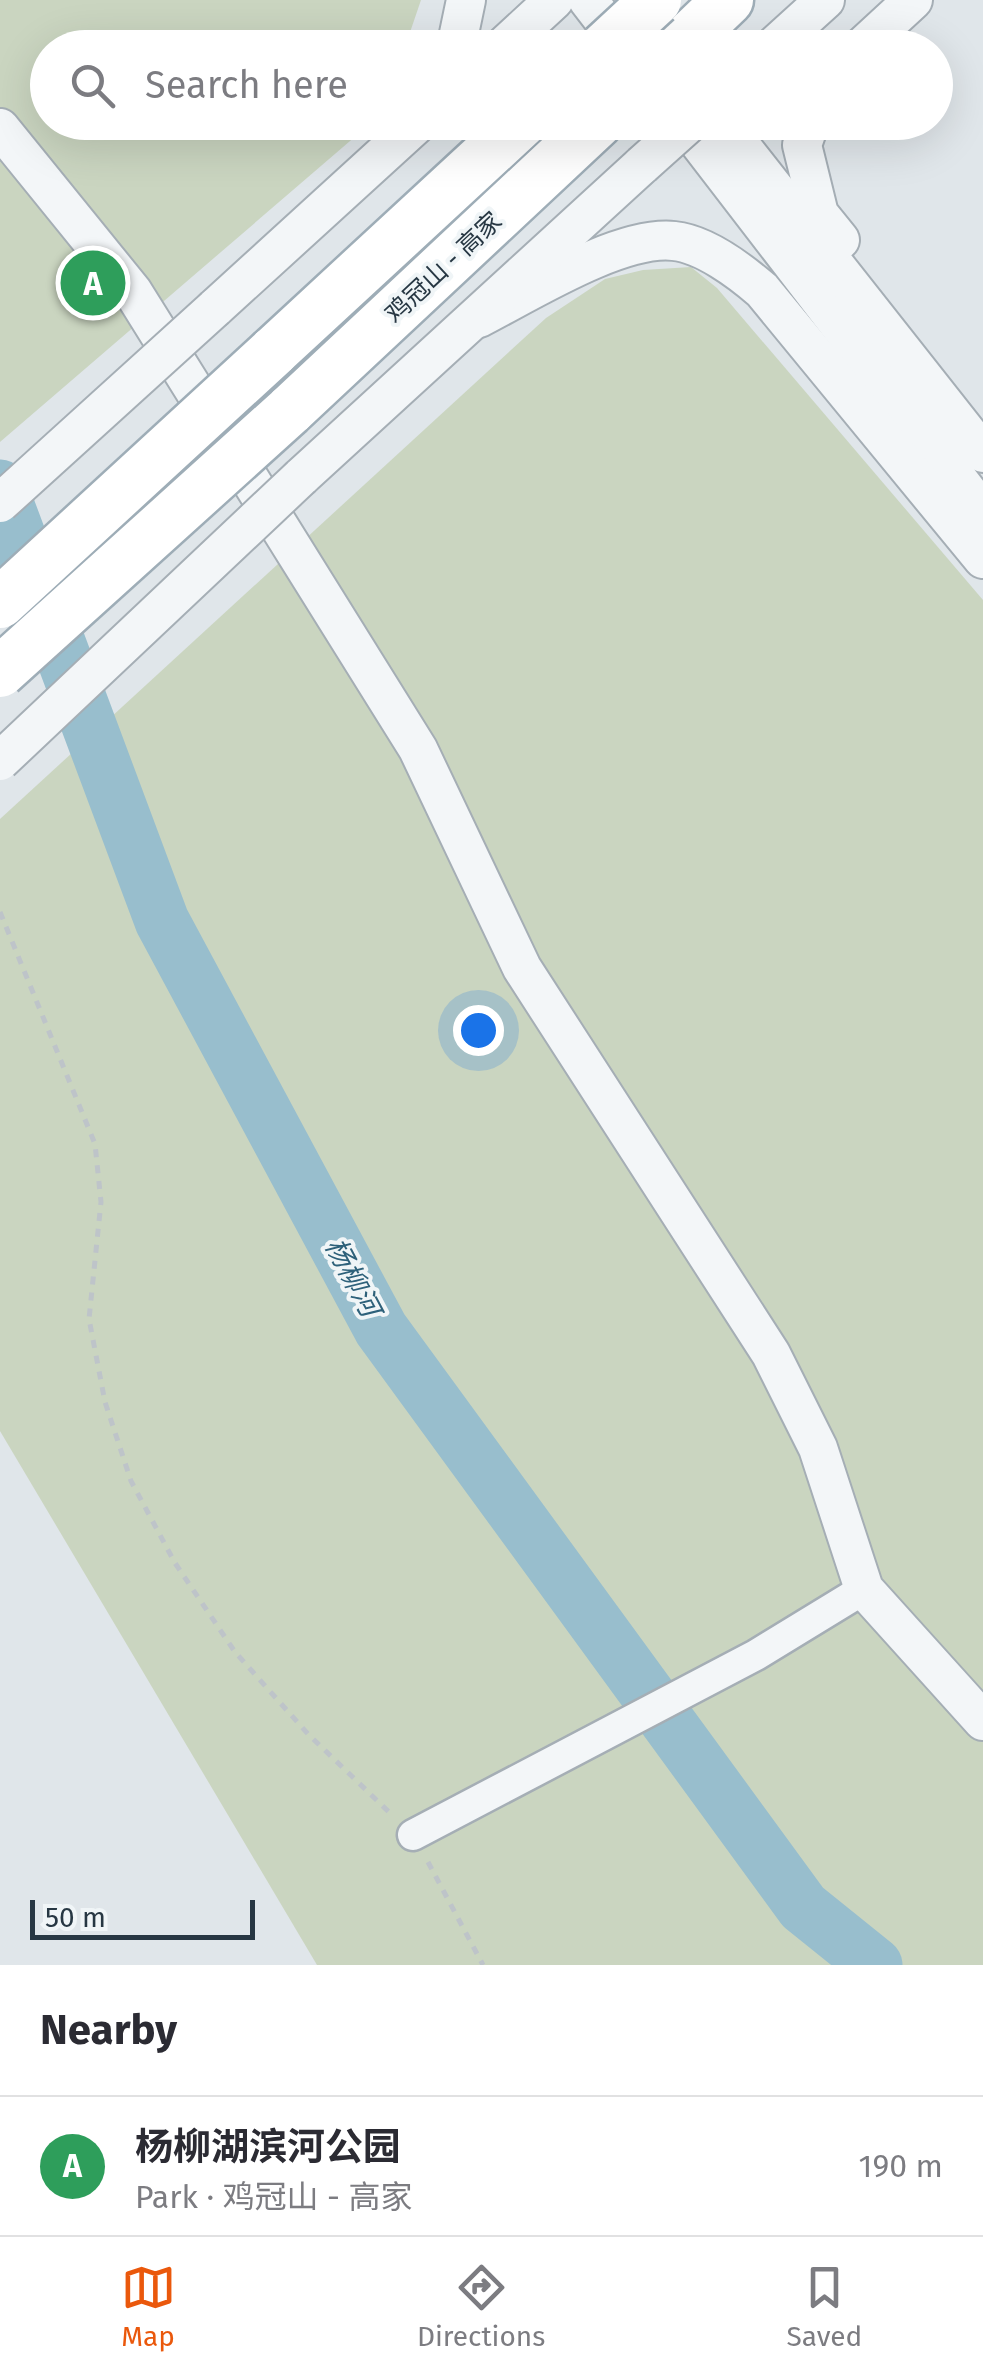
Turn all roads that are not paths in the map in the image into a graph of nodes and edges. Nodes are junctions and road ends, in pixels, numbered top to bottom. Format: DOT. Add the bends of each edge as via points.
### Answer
graph roads {
  1 [pos="466,0"];
  2 [pos="554,0"];
  3 [pos="588,0"];
  4 [pos="629,0"];
  5 [pos="656,0"];
  6 [pos="728,0"];
  7 [pos="825,0"];
  8 [pos="913,0"];
  9 [pos="460,30"];
  10 [pos="521,30"];
  11 [pos="611,30"];
  12 [pos="624,30"];
  13 [pos="652,30"];
  14 [pos="697,30"];
  15 [pos="792,30"];
  16 [pos="881,30"];
  17 [pos="0,128"];
  18 [pos="397,140"];
  19 [pos="503,140"];
  20 [pos="579,140"];
  21 [pos="668,140"];
  22 [pos="700,140"];
  23 [pos="736,140"];
  24 [pos="804,140"];
  25 [pos="478,318"];
  26 [pos="983,441"];
  27 [pos="983,453"];
  28 [pos="0,503"];
  29 [pos="983,512"];
  30 [pos="983,558"];
  31 [pos="0,603"];
  32 [pos="0,672"];
  33 [pos="0,760"];
  34 [pos="864,1589"];
  35 [pos="983,1720"];
  36 [pos="414,1835"];
  1 -- 9 [label="street"];
  2 -- 10 [label="street"];
  3 -- 11 [label="street"];
  4 -- 13 [label="street"];
  5 -- 12 [label="main road, bridge"];
  6 -- 14 [label="main road"];
  7 -- 15 [label="street"];
  8 -- 16 [label="street"];
  17 -- 34 [label="street" via="133,292 418,749 522,968 771,1354 818,1448"];
  18 -- 28 [label="street, bridge"];
  19 -- 31 [label="main road, 鸡冠山 - 高家, bridge"];
  20 -- 32 [label="main road, 鸡冠山 - 高家, bridge"];
  21 -- 25 [label="street, bridge"];
  22 -- 29 [label="street"];
  23 -- 27 [label="street"];
  24 -- 26 [label="street" via="819,214 930,353"];
  25 -- 30 [label="street" via="616,248 674,241 730,263 762,290"];
  25 -- 33 [label="street, bridge"];
  34 -- 35 [label="street"];
  34 -- 36 [label="street" via="756,1655"];
}
